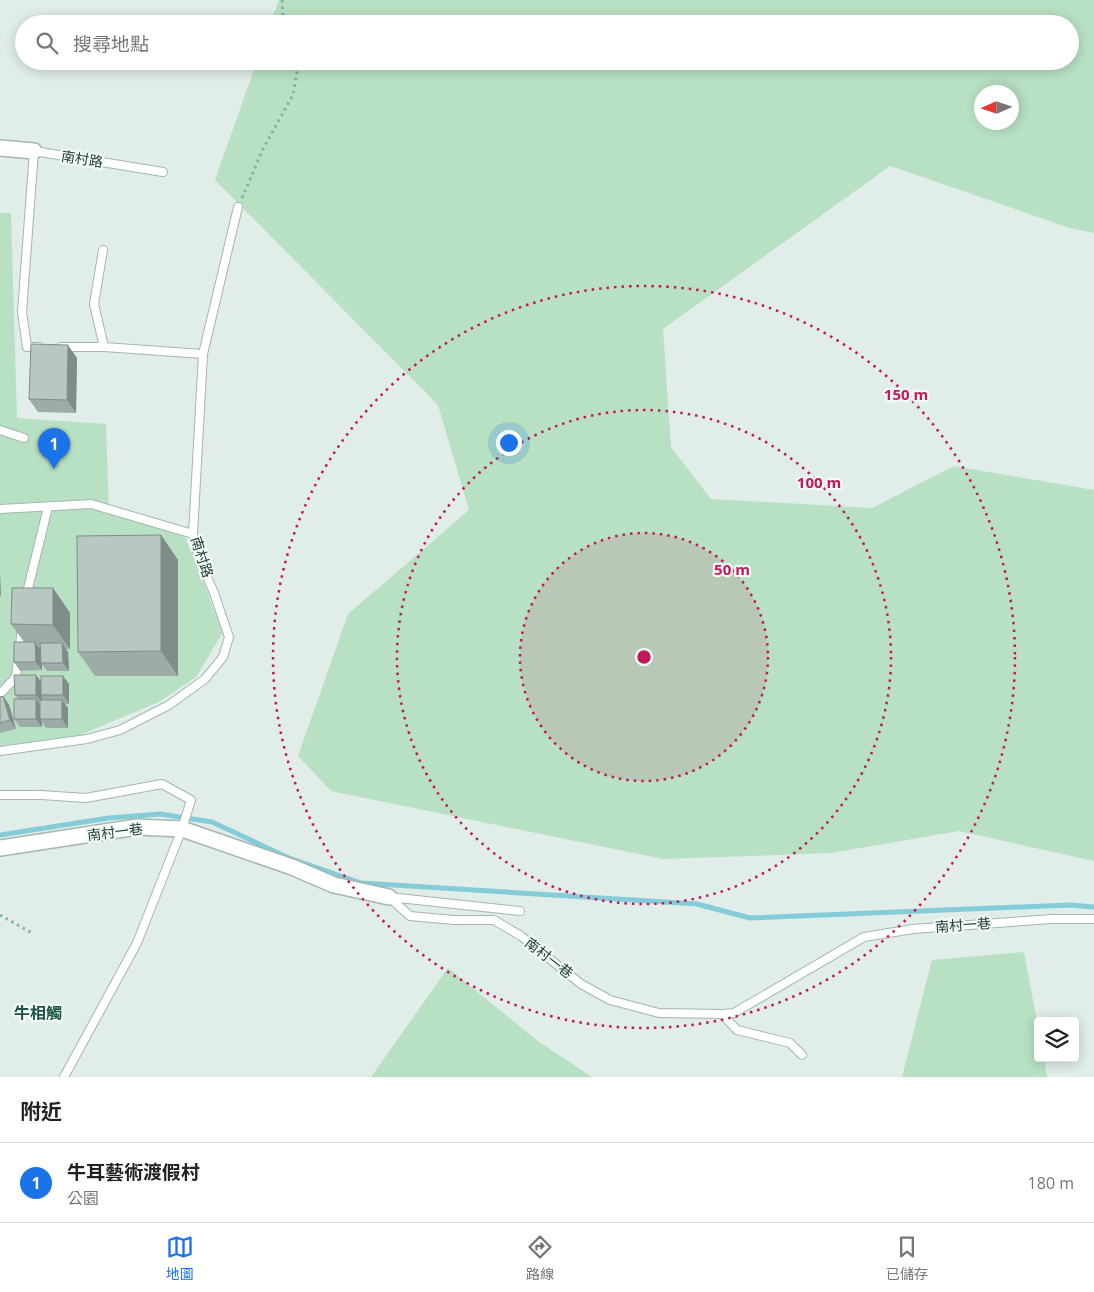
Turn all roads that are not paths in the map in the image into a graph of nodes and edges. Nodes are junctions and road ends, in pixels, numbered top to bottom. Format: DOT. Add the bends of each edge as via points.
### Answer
graph roads {
  1 [pos="0,148"];
  2 [pos="34,151"];
  3 [pos="163,172"];
  4 [pos="238,207"];
  5 [pos="103,250"];
  6 [pos="46,347"];
  7 [pos="56,347"];
  8 [pos="104,347"];
  9 [pos="203,354"];
  10 [pos="0,430"];
  11 [pos="24,438"];
  12 [pos="48,507"];
  13 [pos="0,509"];
  14 [pos="193,534"];
  15 [pos="25,609"];
  16 [pos="24,618"];
  17 [pos="1,693"];
  18 [pos="0,751"];
  19 [pos="0,795"];
  20 [pos="182,829"];
  21 [pos="0,848"];
  22 [pos="388,897"];
  23 [pos="520,911"];
  24 [pos="1094,919"];
  25 [pos="722,1014"];
  26 [pos="802,1055"];
  27 [pos="64,1077"];
  1 -- 2 [label="street, 南村路"];
  2 -- 3 [label="lane, 南村路"];
  2 -- 6 [label="lane" via="22,312 27,347"];
  4 -- 9 [label="lane, 南村路"];
  5 -- 8 [label="lane" via="94,304"];
  7 -- 8 [label="lane"];
  8 -- 9 [label="lane"];
  9 -- 14 [label="lane, 南村路"];
  10 -- 11 [label="lane"];
  12 -- 13 [label="lane"];
  12 -- 14 [label="lane" via="91,504"];
  12 -- 15 [label="lane"];
  14 -- 18 [label="lane, 南村路" via="198,556 229,637 223,657 205,679 169,705 120,730 87,739"];
  16 -- 17 [label="lane" via="16,677"];
  19 -- 20 [label="lane" via="86,798 162,784 191,800"];
  20 -- 21 [label="street, 南村一巷" via="137,827"];
  20 -- 22 [label="street, 南村一巷" via="334,885"];
  20 -- 27 [label="lane" via="137,944"];
  22 -- 23 [label="lane"];
  22 -- 25 [label="lane, 南村一巷" via="410,916 494,920 520,936 581,984 610,1000 659,1013"];
  24 -- 25 [label="lane, 南村一巷" via="913,929 864,937 734,1012"];
  25 -- 26 [label="lane" via="737,1030 790,1043"];
}
